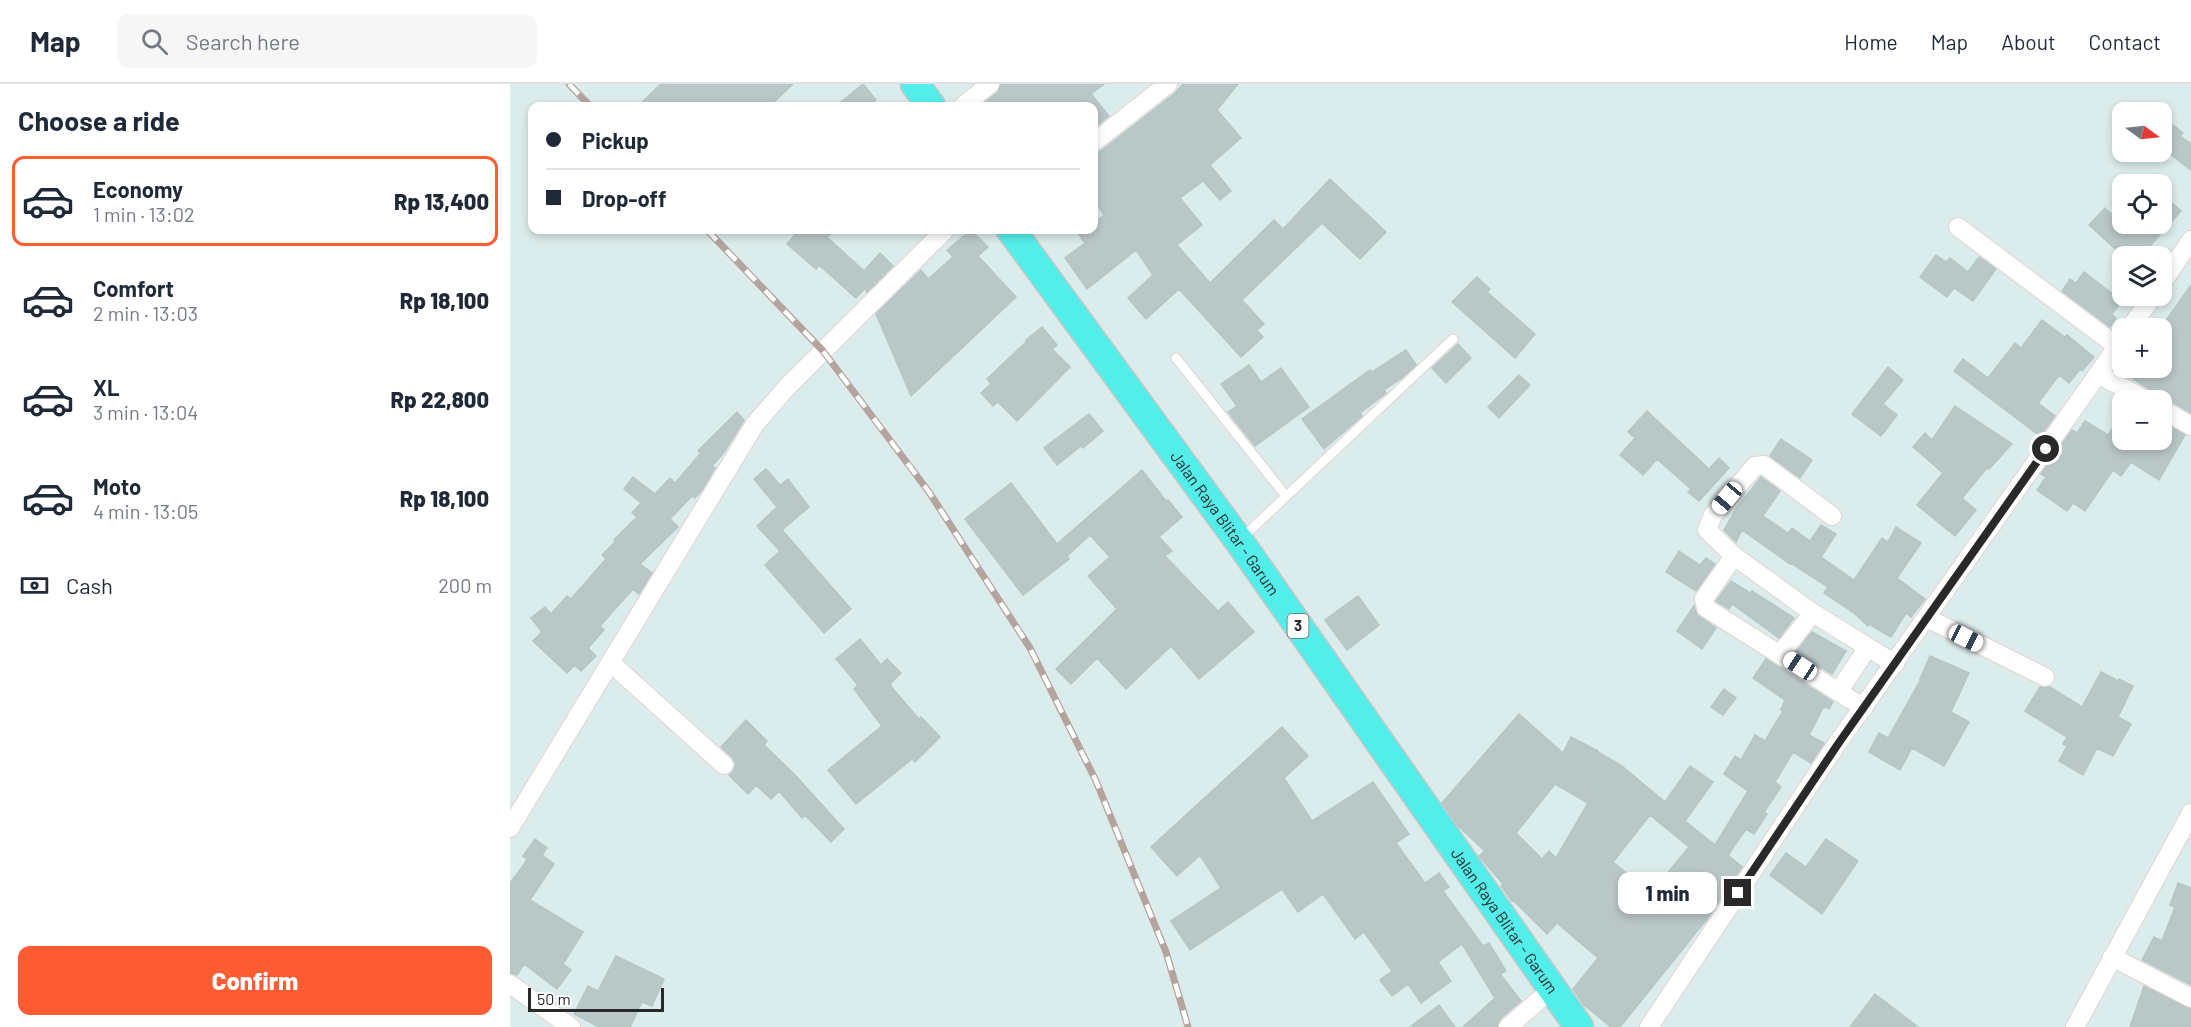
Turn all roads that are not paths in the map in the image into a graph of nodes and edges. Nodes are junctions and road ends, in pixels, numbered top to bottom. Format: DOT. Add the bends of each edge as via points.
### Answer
graph roads {
  1 [pos="915,84"];
  2 [pos="990,84"];
  3 [pos="1168,84"];
  4 [pos="928,102"];
  5 [pos="968,102"];
  6 [pos="1098,139"];
  7 [pos="1958,227"];
  8 [pos="941,234"];
  9 [pos="1014,234"];
  10 [pos="2191,240"];
  11 [pos="2183,266"];
  12 [pos="2112,338"];
  13 [pos="1453,339"];
  14 [pos="2112,355"];
  15 [pos="1176,358"];
  16 [pos="2098,374"];
  17 [pos="2128,390"];
  18 [pos="2172,415"];
  19 [pos="2191,426"];
  20 [pos="1286,496"];
  21 [pos="1832,516"];
  22 [pos="1239,541"];
  23 [pos="1734,556"];
  24 [pos="1813,613"];
  25 [pos="1927,618"];
  26 [pos="1868,647"];
  27 [pos="1781,653"];
  28 [pos="612,663"];
  29 [pos="1895,664"];
  30 [pos="2045,677"];
  31 [pos="1839,690"];
  32 [pos="1864,708"];
  33 [pos="724,765"];
  34 [pos="2191,813"];
  35 [pos="510,828"];
  36 [pos="2112,957"];
  37 [pos="510,984"];
  38 [pos="1552,989"];
  39 [pos="2191,998"];
  40 [pos="572,1027"];
  41 [pos="1508,1027"];
  42 [pos="1579,1027"];
  43 [pos="1649,1027"];
  44 [pos="2074,1027"];
  1 -- 4 [label="highway"];
  2 -- 5 [label="street"];
  3 -- 6 [label="street"];
  7 -- 12 [label="street"];
  8 -- 28 [label="street" via="787,387 755,424"];
  9 -- 22 [label="highway, Jalan Raya Blitar - Garum / 3"];
  10 -- 11 [label="street"];
  13 -- 20 [label="lane"];
  14 -- 16 [label="street"];
  15 -- 20 [label="lane"];
  16 -- 17 [label="street"];
  16 -- 25 [label="street"];
  18 -- 19 [label="street"];
  20 -- 22 [label="lane"];
  21 -- 23 [label="street" via="1764,465 1755,465 1708,524 1710,535"];
  22 -- 38 [label="highway, Jalan Raya Blitar - Garum / 3"];
  23 -- 24 [label="street"];
  23 -- 27 [label="street" via="1704,599 1704,605"];
  24 -- 26 [label="street"];
  24 -- 27 [label="street"];
  25 -- 29 [label="street"];
  25 -- 30 [label="street"];
  26 -- 29 [label="street"];
  26 -- 31 [label="street"];
  27 -- 31 [label="street"];
  28 -- 33 [label="street"];
  28 -- 35 [label="street"];
  29 -- 32 [label="street"];
  31 -- 32 [label="street"];
  32 -- 43 [label="street"];
  34 -- 36 [label="street"];
  36 -- 39 [label="street"];
  36 -- 44 [label="street"];
  37 -- 40 [label="street"];
  38 -- 41 [label="street"];
  38 -- 42 [label="highway, Jalan Raya Blitar - Garum / 3"];
}
